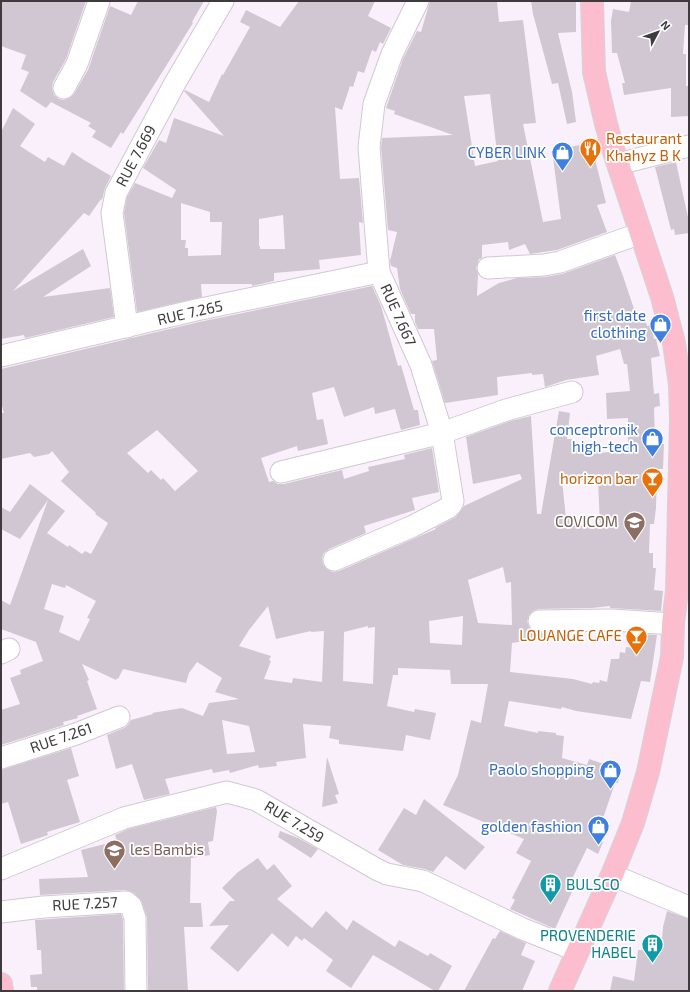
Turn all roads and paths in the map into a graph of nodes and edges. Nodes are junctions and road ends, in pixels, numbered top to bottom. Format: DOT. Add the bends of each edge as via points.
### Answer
graph roads {
  1 [pos="99,1"];
  2 [pos="223,1"];
  3 [pos="418,1"];
  4 [pos="594,3"];
  5 [pos="64,88"];
  6 [pos="689,146"];
  7 [pos="618,164"];
  8 [pos="641,233"];
  9 [pos="488,268"];
  10 [pos="379,272"];
  11 [pos="127,328"];
  12 [pos="1,356"];
  13 [pos="572,392"];
  14 [pos="685,418"];
  15 [pos="442,433"];
  16 [pos="281,472"];
  17 [pos="684,530"];
  18 [pos="334,560"];
  19 [pos="539,621"];
  20 [pos="674,624"];
  21 [pos="120,717"];
  22 [pos="1,758"];
  23 [pos="1,869"];
  24 [pos="612,875"];
  25 [pos="689,907"];
  26 [pos="1,912"];
  27 [pos="578,950"];
  28 [pos="1,984"];
  29 [pos="2,991"];
  30 [pos="136,991"];
  31 [pos="560,991"];
  1 -- 5 [label="street" via="77,64"];
  2 -- 11 [label="street, RUE 7.669" via="175,83 116,193 112,213"];
  3 -- 10 [label="street, RUE 7.667" via="392,54 374,104 369,147"];
  4 -- 7 [label="main road" via="594,72"];
  6 -- 7 [label="street"];
  7 -- 8 [label="main road"];
  8 -- 9 [label="street" via="560,262"];
  8 -- 14 [label="main road" via="674,343"];
  10 -- 11 [label="street, RUE 7.265" via="196,310"];
  10 -- 15 [label="street, RUE 7.667" via="421,366"];
  11 -- 12 [label="street, RUE 7.265"];
  13 -- 15 [label="street" via="506,410"];
  14 -- 17 [label="main road"];
  15 -- 16 [label="street"];
  15 -- 18 [label="street, RUE 7.667" via="451,505 413,526"];
  17 -- 20 [label="main road"];
  19 -- 20 [label="street" via="612,620"];
  20 -- 24 [label="main road" via="672,657 648,772"];
  21 -- 22 [label="street, RUE 7.261"];
  23 -- 27 [label="street, RUE 7.259" via="124,818 227,792 256,800 378,870 423,881 523,929"];
  24 -- 25 [label="street"];
  24 -- 27 [label="main road"];
  26 -- 30 [label="street, RUE 7.257" via="126,902 131,906 135,918"];
  27 -- 31 [label="main road"];
  28 -- 29 [label="main road"];
}
